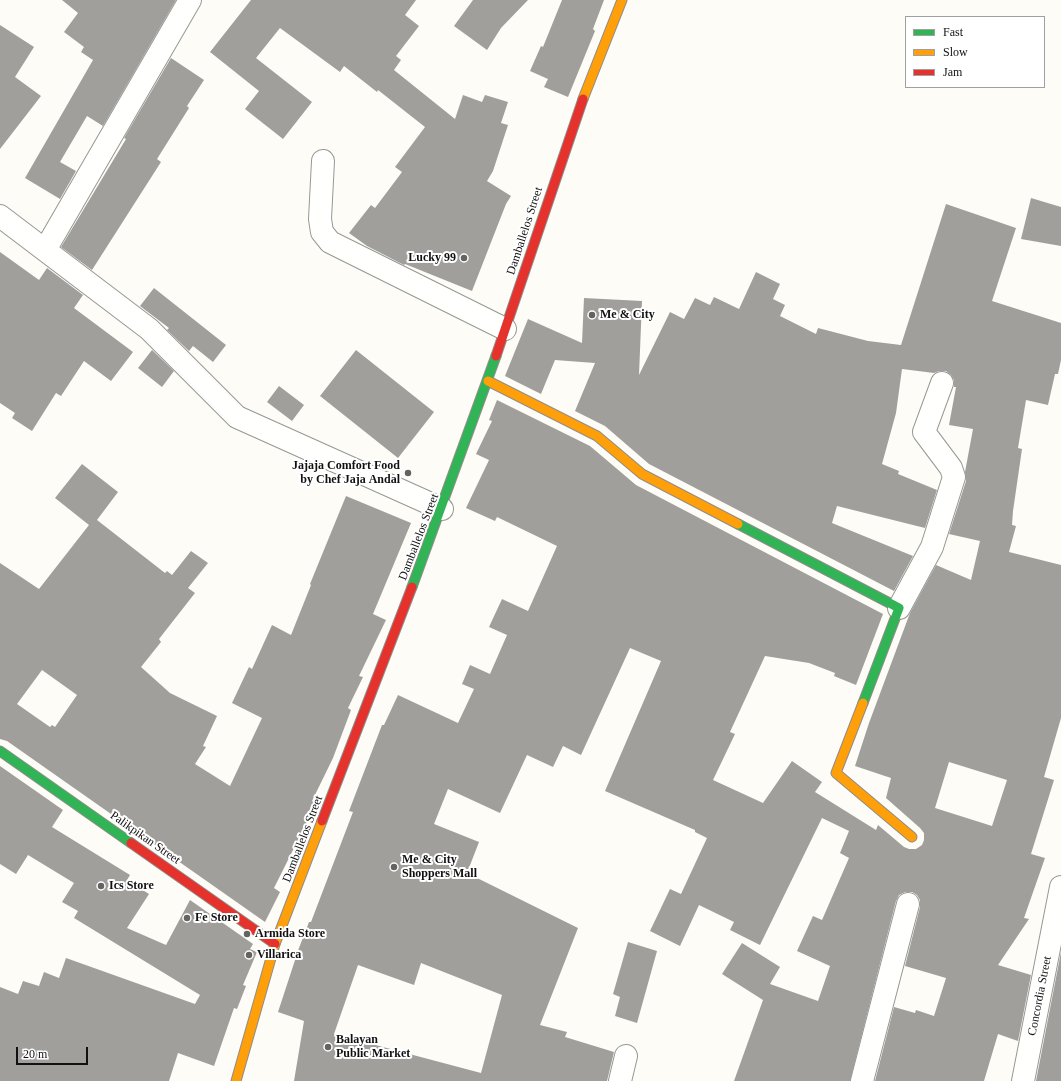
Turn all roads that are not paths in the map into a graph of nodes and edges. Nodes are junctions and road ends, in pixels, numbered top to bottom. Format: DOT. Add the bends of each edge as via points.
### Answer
graph roads {
  1 [pos="190,0"];
  2 [pos="622,0"];
  3 [pos="323,161"];
  4 [pos="0,216"];
  5 [pos="45,250"];
  6 [pos="506,329"];
  7 [pos="488,381"];
  8 [pos="942,383"];
  9 [pos="442,509"];
  10 [pos="899,608"];
  11 [pos="0,751"];
  12 [pos="912,837"];
  13 [pos="1061,887"];
  14 [pos="908,904"];
  15 [pos="275,944"];
  16 [pos="626,1056"];
  17 [pos="236,1081"];
  18 [pos="620,1081"];
  19 [pos="862,1081"];
  20 [pos="1023,1081"];
  1 -- 5 [label="street"];
  2 -- 6 [label="street, Damballelos Street" via="581,104"];
  3 -- 6 [label="street" via="320,219 322,232 330,242"];
  4 -- 5 [label="street"];
  5 -- 9 [label="street" via="149,329 237,417"];
  6 -- 7 [label="street, Damballelos Street"];
  7 -- 9 [label="street, Damballelos Street"];
  7 -- 10 [label="street" via="597,436 642,474"];
  8 -- 10 [label="street" via="924,432 951,468 954,477 932,547"];
  9 -- 15 [label="street, Damballelos Street"];
  10 -- 12 [label="street" via="836,773"];
  11 -- 15 [label="street, Palikpikan Street"];
  13 -- 20 [label="street, Concordia Street"];
  14 -- 19 [label="street"];
  15 -- 17 [label="street, Damballelos Street"];
  16 -- 18 [label="street"];
}
